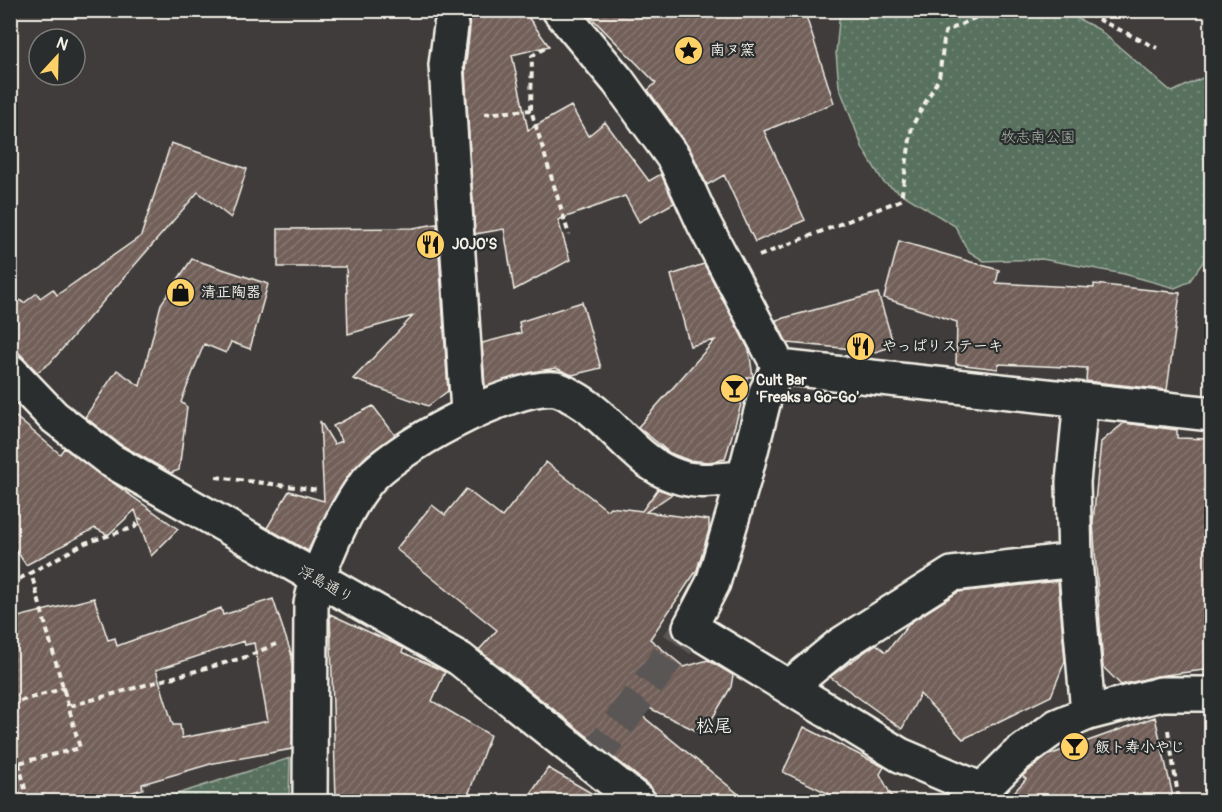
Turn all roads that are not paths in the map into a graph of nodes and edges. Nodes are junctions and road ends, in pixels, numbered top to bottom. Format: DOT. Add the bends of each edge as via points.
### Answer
graph roads {
  1 [pos="567,19"];
  2 [pos="451,26"];
  3 [pos="779,367"];
  4 [pos="10,371"];
  5 [pos="1081,400"];
  6 [pos="468,412"];
  7 [pos="1212,414"];
  8 [pos="744,478"];
  9 [pos="1076,560"];
  10 [pos="316,579"];
  11 [pos="789,687"];
  12 [pos="1212,694"];
  13 [pos="1088,713"];
  14 [pos="980,796"];
  15 [pos="310,801"];
  16 [pos="639,801"];
  1 -- 3 [label="street" via="675,160"];
  2 -- 6 [label="street" via="446,65"];
  3 -- 5 [label="street"];
  3 -- 8 [label="street" via="766,392"];
  4 -- 10 [label="street, 浮島通り" via="53,416 110,460"];
  5 -- 7 [label="street"];
  5 -- 9 [label="street" via="1073,482"];
  6 -- 8 [label="street" via="525,392 557,389 584,403 654,466 678,477 706,481"];
  6 -- 10 [label="street" via="400,455 366,483"];
  8 -- 11 [label="street" via="728,539 690,627"];
  9 -- 11 [label="street" via="952,574 840,645"];
  9 -- 13 [label="street"];
  10 -- 15 [label="street" via="311,604"];
  10 -- 16 [label="street, 浮島通り" via="460,659"];
  11 -- 14 [label="street" via="900,755"];
  12 -- 13 [label="street" via="1161,694"];
  13 -- 14 [label="street" via="1057,726 1016,756"];
}
